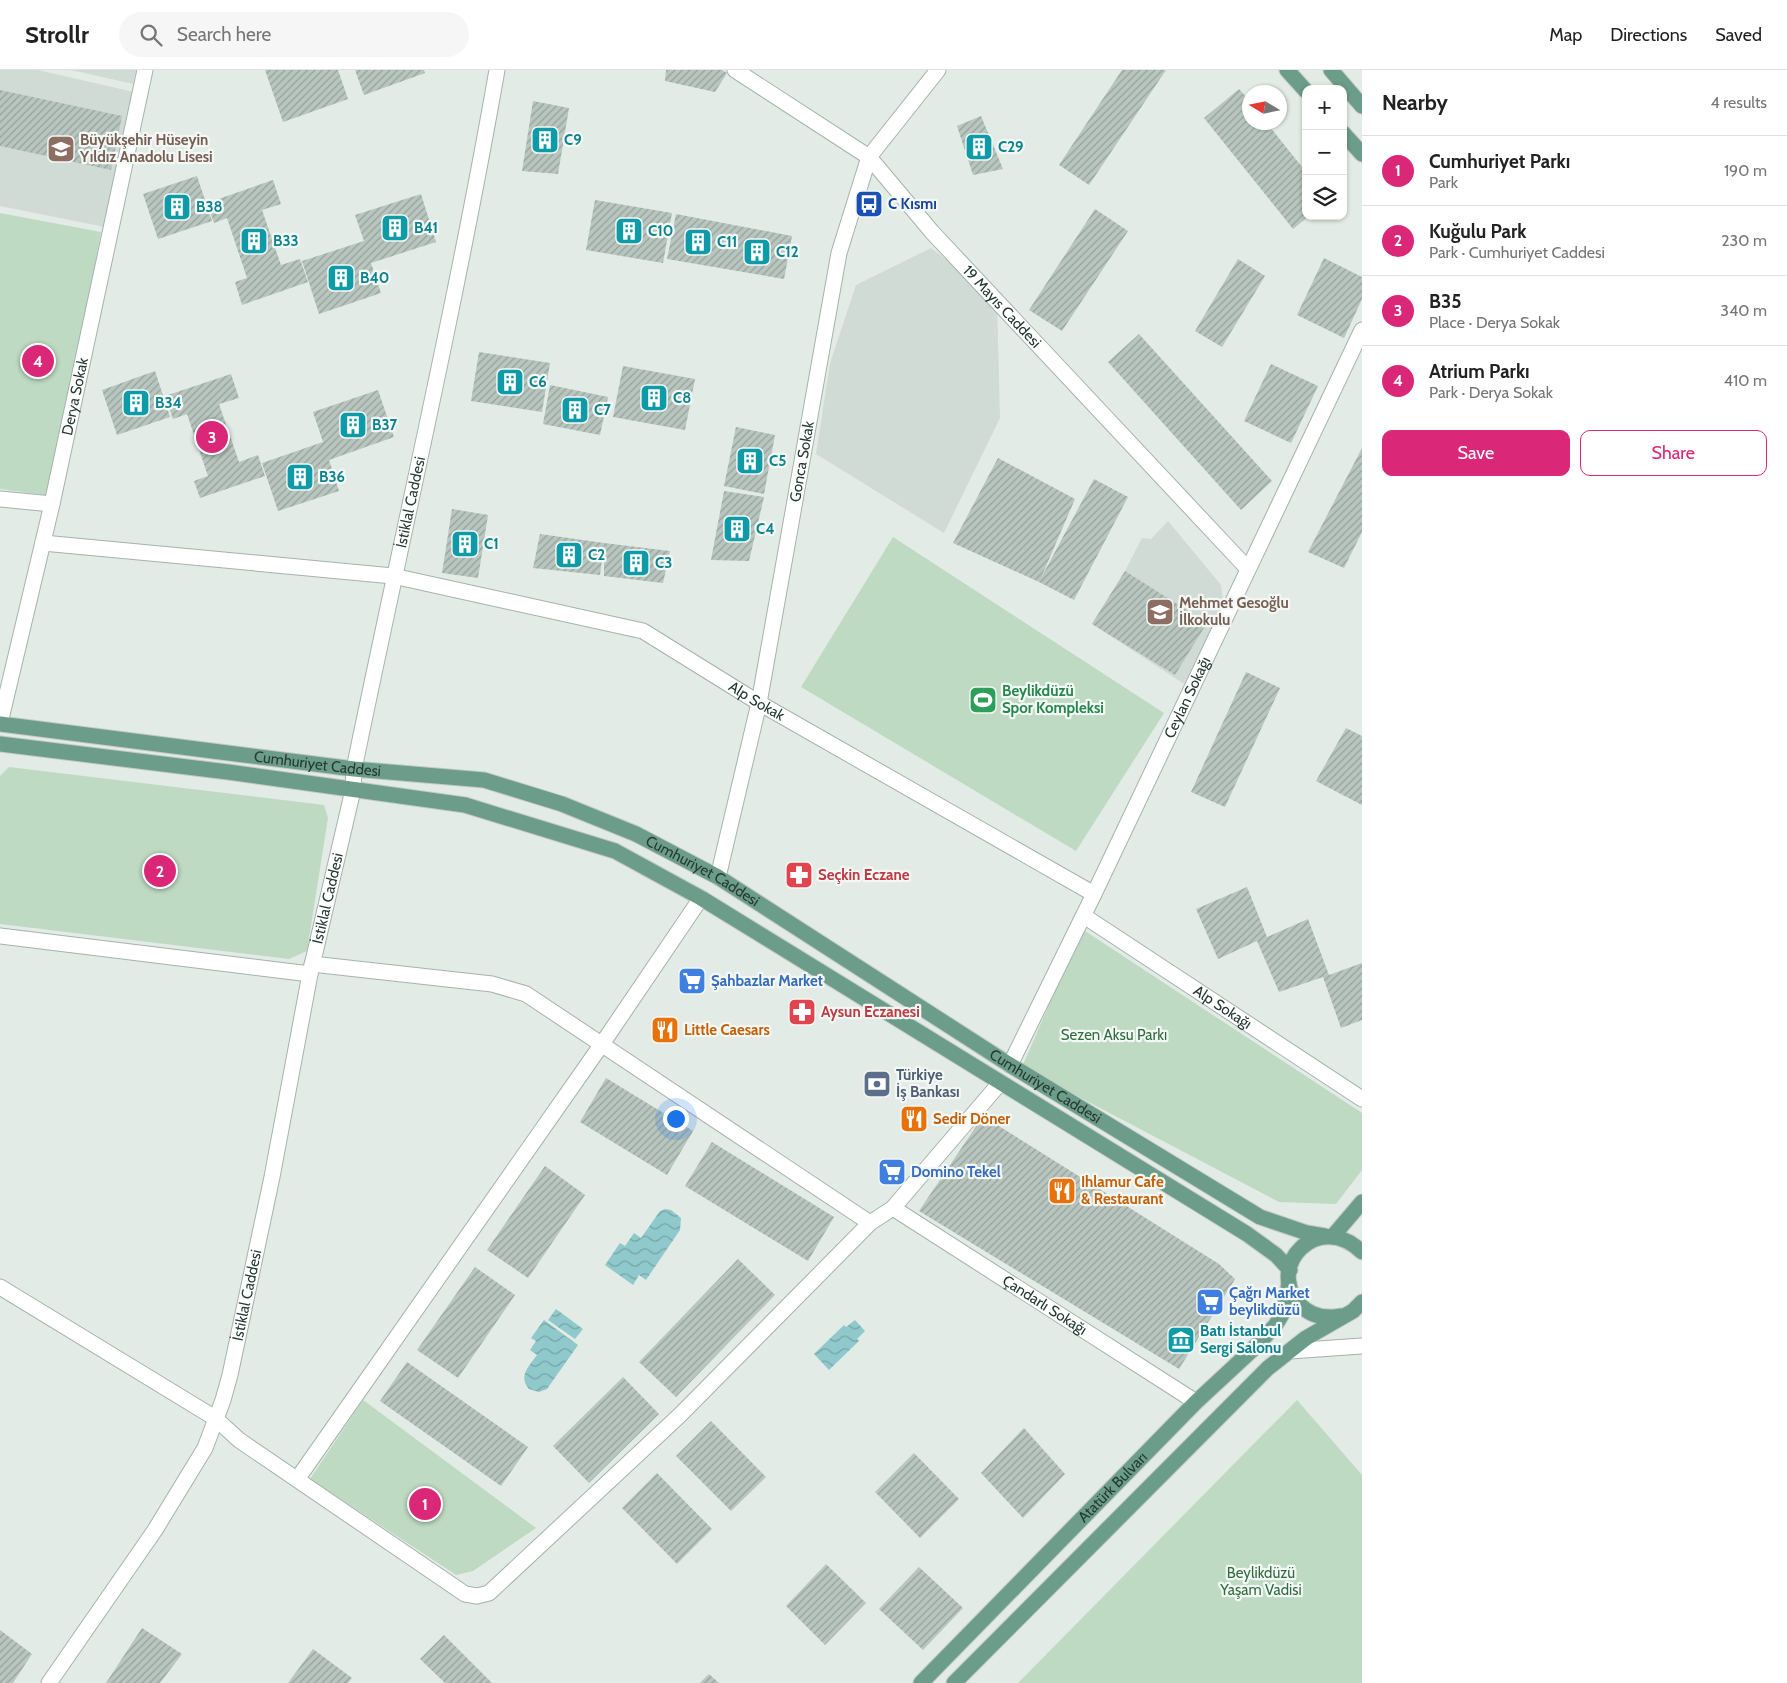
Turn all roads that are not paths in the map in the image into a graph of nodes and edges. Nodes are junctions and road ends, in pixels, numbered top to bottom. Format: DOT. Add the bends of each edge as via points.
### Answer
graph roads {
  1 [pos="145,70"];
  2 [pos="497,70"];
  3 [pos="735,70"];
  4 [pos="938,70"];
  5 [pos="1287,70"];
  6 [pos="1331,70"];
  7 [pos="1302,87"];
  8 [pos="1362,106"];
  9 [pos="1347,137"];
  10 [pos="1362,154"];
  11 [pos="869,157"];
  12 [pos="1362,330"];
  13 [pos="0,499"];
  14 [pos="52,504"];
  15 [pos="43,543"];
  16 [pos="1248,569"];
  17 [pos="393,576"];
  18 [pos="759,703"];
  19 [pos="0,723"];
  20 [pos="0,744"];
  21 [pos="354,769"];
  22 [pos="353,790"];
  23 [pos="718,877"];
  24 [pos="1094,894"];
  25 [pos="702,898"];
  26 [pos="1084,916"];
  27 [pos="0,936"];
  28 [pos="311,969"];
  29 [pos="602,1044"];
  30 [pos="1010,1065"];
  31 [pos="1000,1083"];
  32 [pos="1362,1099"];
  33 [pos="1362,1202"];
  34 [pos="893,1208"];
  35 [pos="870,1223"];
  36 [pos="1329,1236"];
  37 [pos="1362,1252"];
  38 [pos="1289,1277"];
  39 [pos="0,1287"];
  40 [pos="1362,1302"];
  41 [pos="1344,1316"];
  42 [pos="1362,1332"];
  43 [pos="1357,1346"];
  44 [pos="1290,1351"];
  45 [pos="1196,1402"];
  46 [pos="215,1418"];
  47 [pos="298,1478"];
  48 [pos="49,1683"];
  49 [pos="921,1683"];
  50 [pos="954,1683"];
  1 -- 14 [label="street, Derya Sokak"];
  2 -- 17 [label="street, İstiklal Caddesi" via="466,242"];
  3 -- 11 [label="street, 19 Mayıs Caddesi"];
  4 -- 11 [label="street, Gonca Sokak"];
  5 -- 7 [label="main road"];
  6 -- 8 [label="main road"];
  9 -- 10 [label="main road"];
  11 -- 16 [label="street, 19 Mayıs Caddesi" via="932,232"];
  11 -- 18 [label="street, Gonca Sokak" via="839,253"];
  12 -- 16 [label="street, Ceylan Sokağı"];
  13 -- 14 [label="street"];
  14 -- 15 [label="street, Derya Sokak"];
  15 -- 17 [label="street, Alp Sokak"];
  15 -- 19 [label="street, Derya Sokak"];
  16 -- 24 [label="street, Ceylan Sokağı"];
  17 -- 18 [label="street, Alp Sokak" via="643,631"];
  17 -- 21 [label="street, İstiklal Caddesi"];
  18 -- 23 [label="street, Gonca Sokak"];
  18 -- 24 [label="street, Alp Sokak"];
  19 -- 21 [label="main road, Cumhuriyet Caddesi"];
  20 -- 22 [label="main road, Cumhuriyet Caddesi"];
  21 -- 22 [label="street, İstiklal Caddesi"];
  21 -- 23 [label="main road, Cumhuriyet Caddesi" via="484,780 562,804 636,834"];
  22 -- 25 [label="main road, Cumhuriyet Caddesi" via="464,804 512,818 615,851"];
  22 -- 28 [label="street, İstiklal Caddesi"];
  23 -- 25 [label="main road"];
  23 -- 30 [label="main road, Cumhuriyet Caddesi"];
  24 -- 26 [label="street, Ceylan Sokağı"];
  25 -- 29 [label="street"];
  25 -- 31 [label="main road, Cumhuriyet Caddesi"];
  26 -- 30 [label="street, Ceylan Sokağı"];
  26 -- 32 [label="street, Alp Sokağı"];
  27 -- 28 [label="street"];
  28 -- 29 [label="street" via="492,984 526,994"];
  28 -- 46 [label="street, İstiklal Caddesi" via="230,1375"];
  29 -- 35 [label="street"];
  29 -- 47 [label="street"];
  30 -- 31 [label="main road"];
  30 -- 36 [label="main road, Cumhuriyet Caddesi" via="1260,1217 1307,1233"];
  31 -- 34 [label="street"];
  31 -- 38 [label="main road, Cumhuriyet Caddesi" via="1247,1234 1276,1256"];
  33 -- 36 [label="main road"];
  34 -- 35 [label="street"];
  34 -- 45 [label="street, Çandarlı Sokağı"];
  35 -- 47 [label="street" via="680,1414 489,1593 465,1594"];
  36 -- 37 [label="main road, Cumhuriyet Caddesi" via="1353,1243"];
  36 -- 38 [label="main road, Atatürk Bulvarı" via="1306,1244 1297,1253"];
  38 -- 41 [label="main road, Cumhuriyet Caddesi" via="1299,1304 1311,1313 1331,1318"];
  38 -- 45 [label="main road, Atatürk Bulvarı" via="1284,1311 1275,1326"];
  39 -- 46 [label="street"];
  40 -- 41 [label="main road"];
  41 -- 44 [label="main road"];
  42 -- 43 [label="street"];
  43 -- 44 [label="street"];
  44 -- 50 [label="main road" via="1241,1394"];
  45 -- 49 [label="main road, Atatürk Bulvarı"];
  46 -- 47 [label="street" via="239,1440"];
  46 -- 48 [label="street, İstiklal Caddesi" via="205,1448 160,1522"];
}
